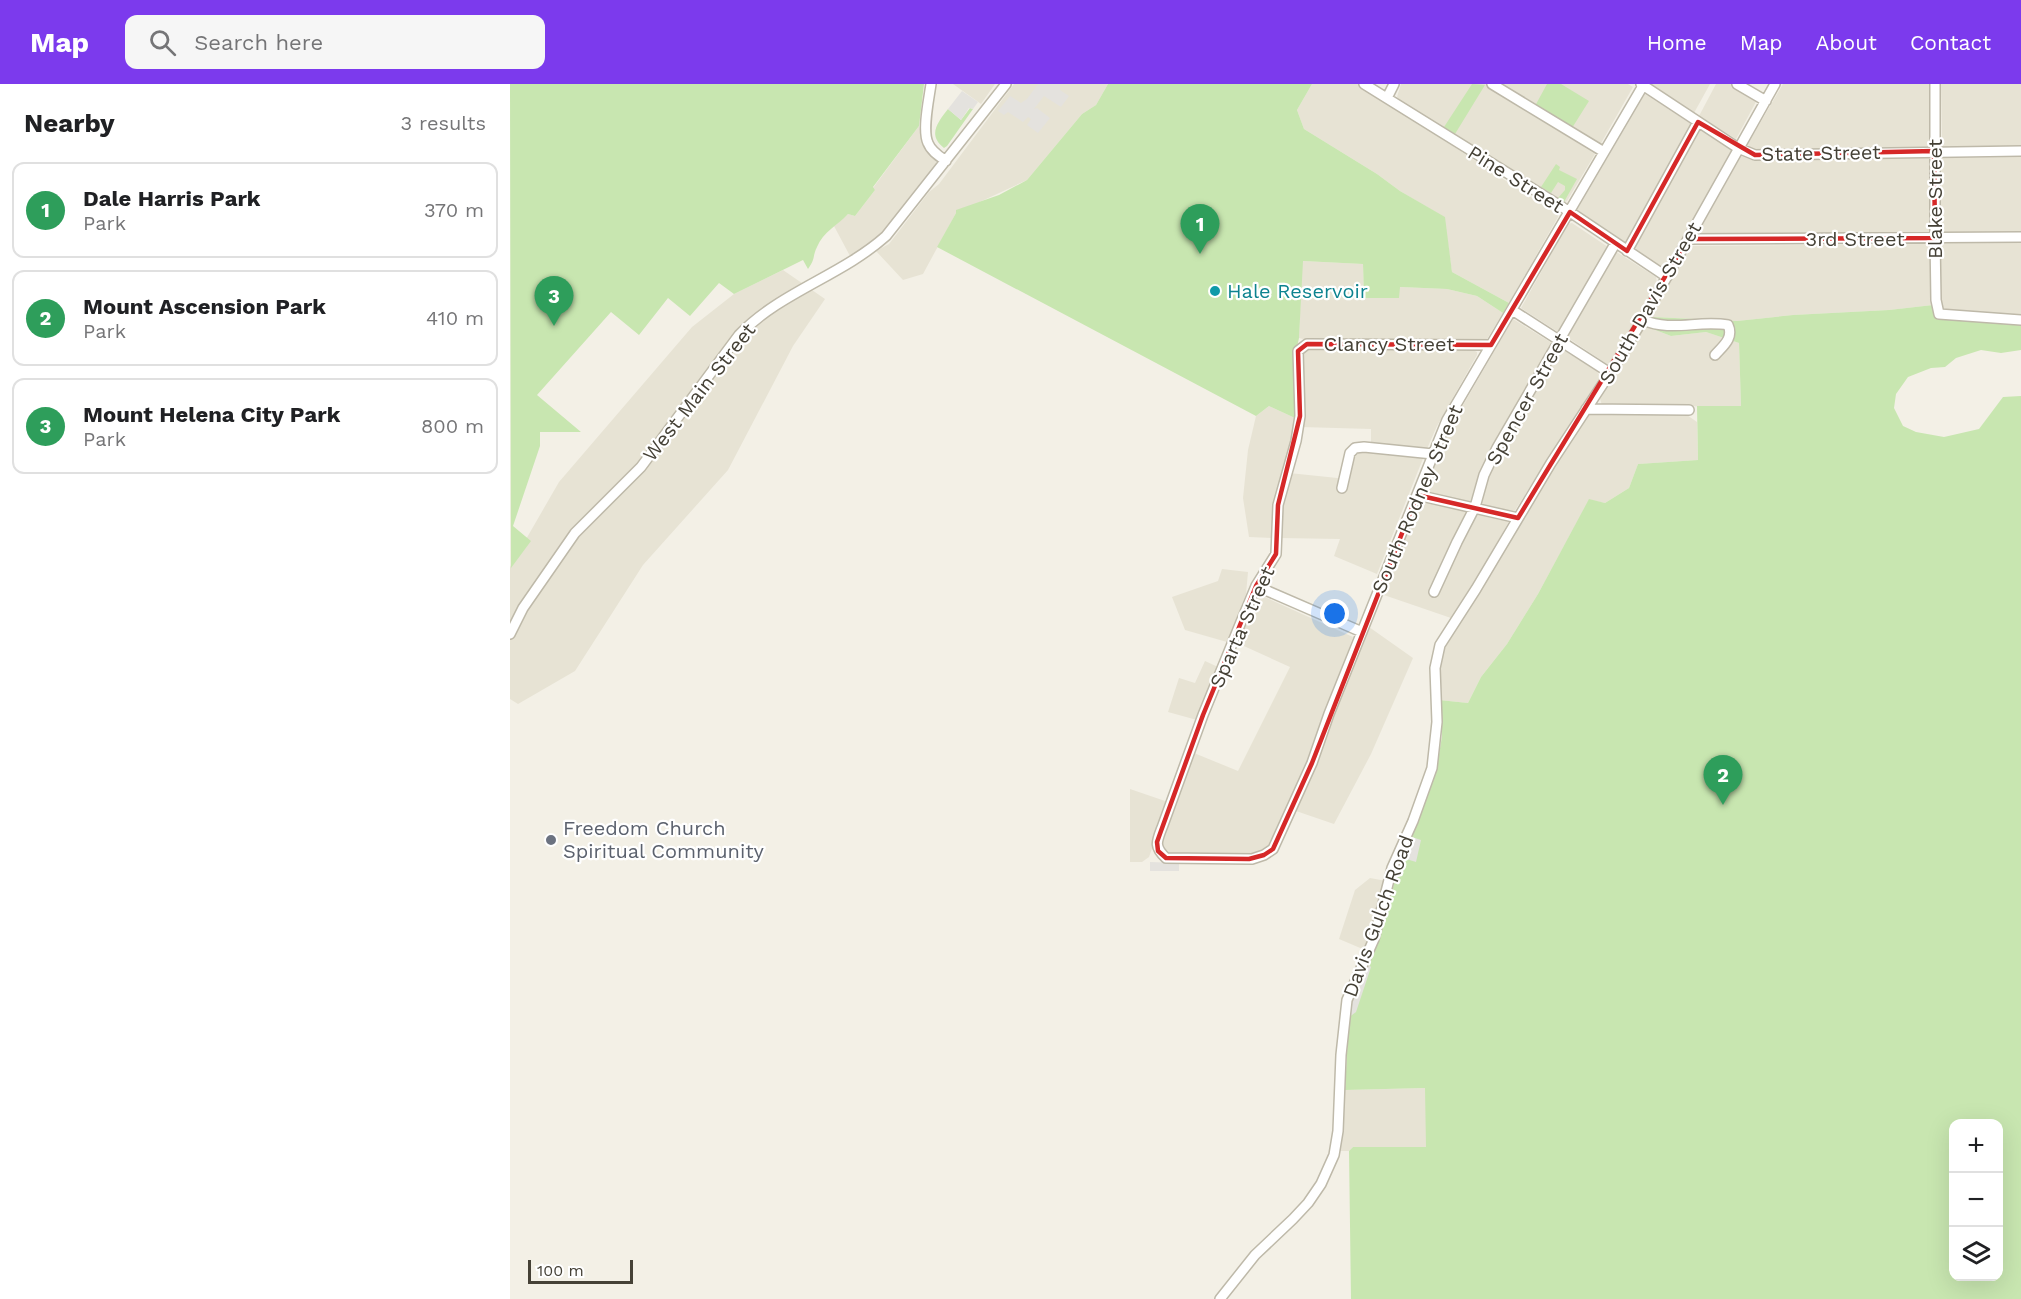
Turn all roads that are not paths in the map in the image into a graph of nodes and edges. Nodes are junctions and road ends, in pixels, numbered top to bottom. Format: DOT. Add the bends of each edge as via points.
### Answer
graph roads {
  1 [pos="931,84"];
  2 [pos="1006,84"];
  3 [pos="1364,84"];
  4 [pos="1394,84"];
  5 [pos="1492,84"];
  6 [pos="1643,84"];
  7 [pos="1737,84"];
  8 [pos="1775,84"];
  9 [pos="1935,84"];
  10 [pos="1387,98"];
  11 [pos="1766,101"];
  12 [pos="1698,122"];
  13 [pos="1738,148"];
  14 [pos="1934,151"];
  15 [pos="2021,151"];
  16 [pos="1604,152"];
  17 [pos="946,160"];
  18 [pos="1570,212"];
  19 [pos="2021,237"];
  20 [pos="1935,238"];
  21 [pos="1688,239"];
  22 [pos="1615,244"];
  23 [pos="1627,251"];
  24 [pos="1667,277"];
  25 [pos="1512,310"];
  26 [pos="1643,320"];
  27 [pos="2021,320"];
  28 [pos="1560,339"];
  29 [pos="1491,345"];
  30 [pos="1715,355"];
  31 [pos="1299,360"];
  32 [pos="1611,373"];
  33 [pos="1586,409"];
  34 [pos="1689,410"];
  35 [pos="1433,454"];
  36 [pos="1342,488"];
  37 [pos="1417,495"];
  38 [pos="1475,507"];
  39 [pos="1518,518"];
  40 [pos="1257,586"];
  41 [pos="1434,592"];
  42 [pos="1362,632"];
  43 [pos="510,634"];
  44 [pos="1252,859"];
  45 [pos="1220,1299"];
  1 -- 17 [label="street" via="927,142"];
  2 -- 17 [label="street, West Main Street"];
  3 -- 10 [label="street, Pine Street"];
  4 -- 10 [label="street"];
  5 -- 16 [label="street"];
  6 -- 12 [label="street, State Street"];
  6 -- 16 [label="street, South Rodney Street"];
  7 -- 11 [label="street"];
  8 -- 11 [label="street, South Davis Street"];
  9 -- 14 [label="street, Blake Street"];
  10 -- 18 [label="street, Pine Street"];
  11 -- 13 [label="street, South Davis Street"];
  12 -- 13 [label="street, State Street"];
  12 -- 23 [label="street"];
  13 -- 14 [label="street, State Street" via="1755,155"];
  13 -- 21 [label="street, South Davis Street"];
  14 -- 15 [label="street, State Street"];
  14 -- 20 [label="street, Blake Street"];
  16 -- 18 [label="street, South Rodney Street"];
  17 -- 43 [label="street, West Main Street" via="878,244 773,306 739,335 640,467 574,533"];
  18 -- 22 [label="street, Pine Street"];
  18 -- 25 [label="street, South Rodney Street"];
  19 -- 20 [label="street, 3rd Street"];
  20 -- 21 [label="street, 3rd Street"];
  20 -- 27 [label="street, Blake Street" via="1938,314"];
  21 -- 24 [label="street, South Davis Street"];
  22 -- 23 [label="street, Pine Street"];
  22 -- 28 [label="street, Spencer Street"];
  23 -- 24 [label="street, Pine Street"];
  24 -- 26 [label="street, South Davis Street"];
  25 -- 28 [label="street"];
  25 -- 29 [label="street, South Rodney Street"];
  26 -- 30 [label="street" via="1656,326 1728,325 1727,342"];
  26 -- 32 [label="street, South Davis Street"];
  28 -- 32 [label="street"];
  28 -- 38 [label="street, Spencer Street" via="1497,448"];
  29 -- 31 [label="street, Clancy Street" via="1307,344 1298,351"];
  29 -- 35 [label="street, South Rodney Street" via="1447,420"];
  31 -- 40 [label="street, Sparta Street" via="1300,416 1278,505 1276,554"];
  32 -- 33 [label="street, South Davis Street"];
  33 -- 34 [label="street"];
  33 -- 39 [label="street, South Davis Street"];
  35 -- 36 [label="street" via="1355,448 1350,453"];
  35 -- 37 [label="street, South Rodney Street"];
  37 -- 38 [label="street"];
  37 -- 42 [label="street, South Rodney Street"];
  38 -- 39 [label="street"];
  38 -- 41 [label="street, Spencer Street"];
  39 -- 45 [label="street, Davis Gulch Road" via="1438,652 1432,768 1392,868 1374,939 1347,1000 1338,1131 1329,1170 1308,1203 1255,1255"];
  40 -- 42 [label="street"];
  40 -- 44 [label="street, Sparta Street" via="1203,715 1157,842 1158,851 1166,858"];
  42 -- 44 [label="street, South Rodney Street" via="1293,809 1273,849"];
}
